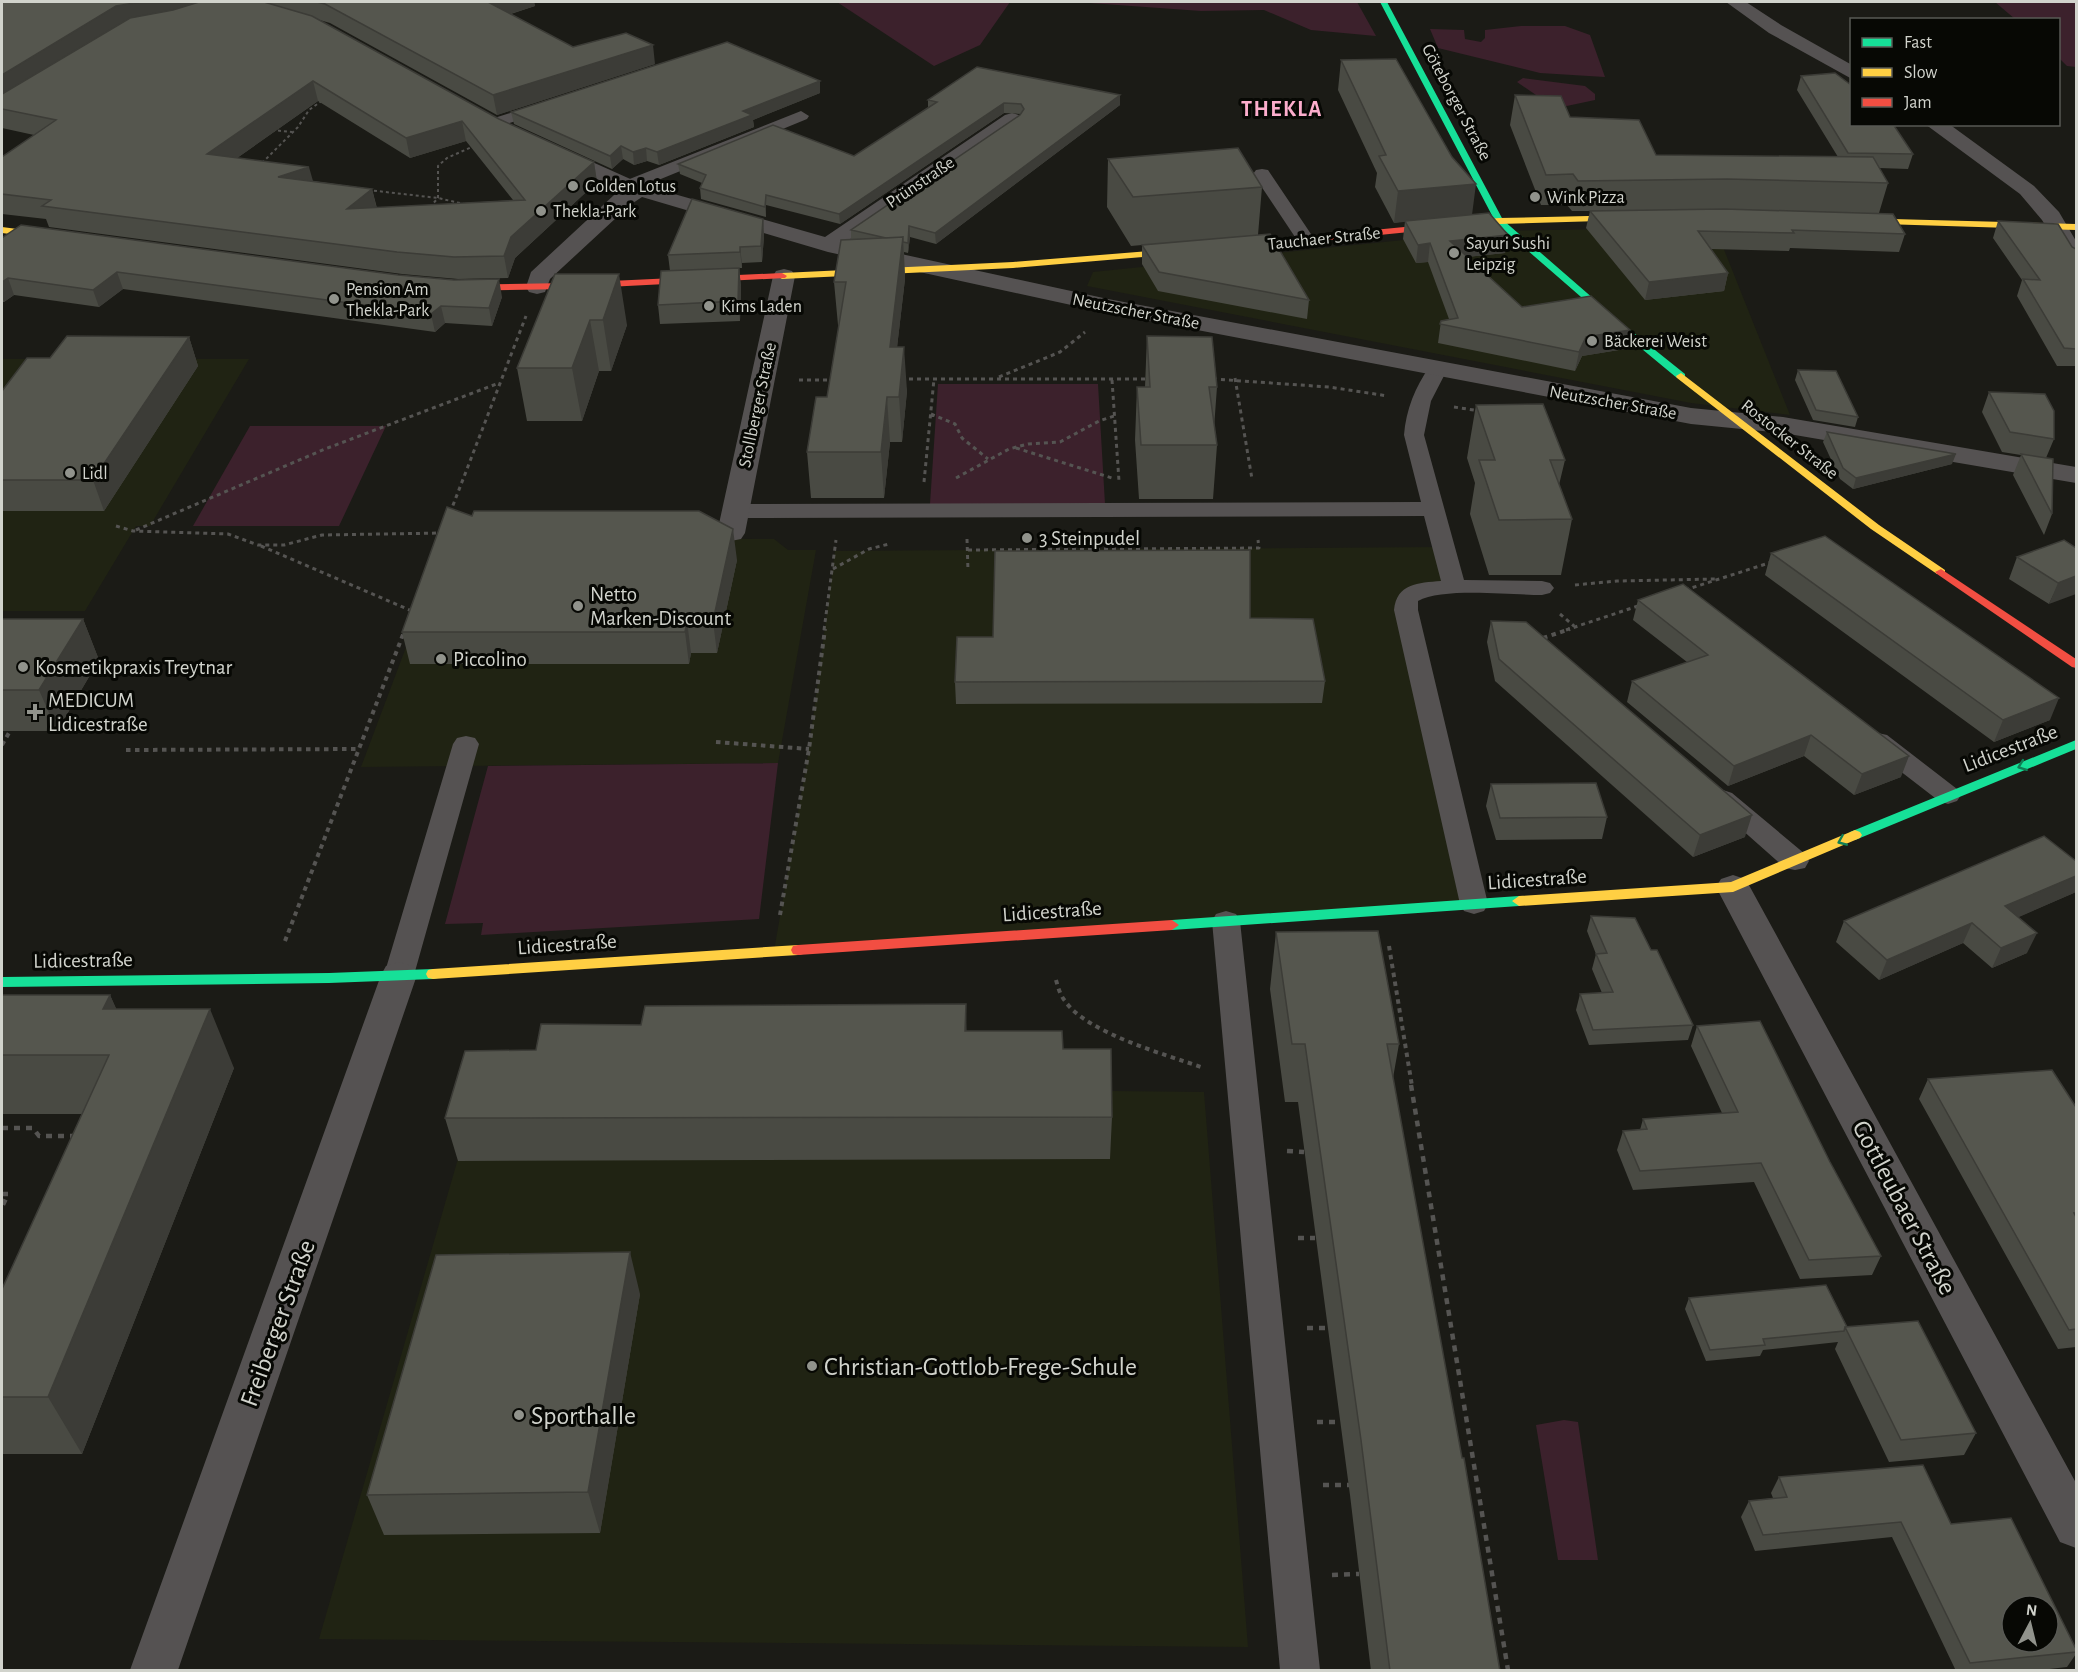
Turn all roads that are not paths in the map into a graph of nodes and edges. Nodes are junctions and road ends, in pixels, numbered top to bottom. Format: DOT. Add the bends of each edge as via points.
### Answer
graph roads {
  1 [pos="1383,2"];
  2 [pos="1735,2"];
  3 [pos="1850,72"];
  4 [pos="562,102"];
  5 [pos="475,113"];
  6 [pos="801,116"];
  7 [pos="1012,119"];
  8 [pos="1938,126"];
  9 [pos="516,134"];
  10 [pos="1262,174"];
  11 [pos="634,188"];
  12 [pos="1650,218"];
  13 [pos="1498,221"];
  14 [pos="1840,221"];
  15 [pos="2066,227"];
  16 [pos="2,230"];
  17 [pos="72,239"];
  18 [pos="1306,240"];
  19 [pos="828,245"];
  20 [pos="2076,258"];
  21 [pos="933,269"];
  22 [pos="783,276"];
  23 [pos="447,287"];
  24 [pos="537,287"];
  25 [pos="1437,370"];
  26 [pos="1736,420"];
  27 [pos="2076,475"];
  28 [pos="1432,509"];
  29 [pos="733,523"];
  30 [pos="1454,587"];
  31 [pos="1542,588"];
  32 [pos="2076,664"];
  33 [pos="1863,729"];
  34 [pos="466,744"];
  35 [pos="2076,744"];
  36 [pos="1706,785"];
  37 [pos="1948,795"];
  38 [pos="1795,861"];
  39 [pos="1733,887"];
  40 [pos="1474,904"];
  41 [pos="1226,921"];
  42 [pos="399,975"];
  43 [pos="2,982"];
  44 [pos="2076,1527"];
  45 [pos="154,1671"];
  46 [pos="1300,1671"];
  1 -- 13 [label="main road, Göteborger Straße"];
  2 -- 3 [label="street"];
  4 -- 9 [label="lane"];
  5 -- 9 [label="street, Neutzscher Straße"];
  6 -- 11 [label="lane"];
  7 -- 19 [label="street, Prünstraße"];
  8 -- 15 [label="street" via="2027,190 2051,217"];
  9 -- 11 [label="street, Neutzscher Straße"];
  10 -- 18 [label="lane"];
  11 -- 19 [label="street, Neutzscher Straße"];
  11 -- 24 [label="street" via="539,277"];
  12 -- 13 [label="main road, Tauchaer Straße"];
  13 -- 18 [label="main road, Tauchaer Straße"];
  13 -- 26 [label="main road, Rostocker Straße"];
  14 -- 15 [label="main road"];
  15 -- 20 [label="street"];
  16 -- 17 [label="main road"];
  18 -- 21 [label="main road, Tauchaer Straße" via="1090,260"];
  19 -- 21 [label="street, Neutzscher Straße"];
  21 -- 22 [label="main road, Tauchaer Straße"];
  21 -- 25 [label="street, Neutzscher Straße"];
  22 -- 24 [label="main road, Tauchaer Straße"];
  22 -- 29 [label="street, Stollberger Straße"];
  23 -- 24 [label="main road, Tauchaer Straße"];
  25 -- 26 [label="street, Neutzscher Straße" via="1691,416"];
  25 -- 28 [label="lane" via="1420,401 1414,435"];
  26 -- 27 [label="street, Neutzscher Straße"];
  26 -- 32 [label="main road, Rostocker Straße" via="1875,527"];
  28 -- 29 [label="lane" via="1122,511 922,503"];
  28 -- 30 [label="lane"];
  30 -- 31 [label="lane"];
  30 -- 40 [label="lane" via="1421,590 1407,598 1406,610"];
  33 -- 37 [label="lane"];
  34 -- 42 [label="lane"];
  35 -- 37 [label="main road, Lidicestraße, one-way"];
  36 -- 38 [label="lane"];
  37 -- 38 [label="main road, Lidicestraße, one-way"];
  38 -- 39 [label="main road, Lidicestraße"];
  39 -- 40 [label="main road, Lidicestraße"];
  39 -- 44 [label="street, Gottleubaer Straße"];
  40 -- 41 [label="main road, Lidicestraße"];
  41 -- 42 [label="main road, Lidicestraße"];
  41 -- 46 [label="lane"];
  42 -- 43 [label="main road, Lidicestraße"];
  42 -- 45 [label="street, Freiberger Straße"];
}
